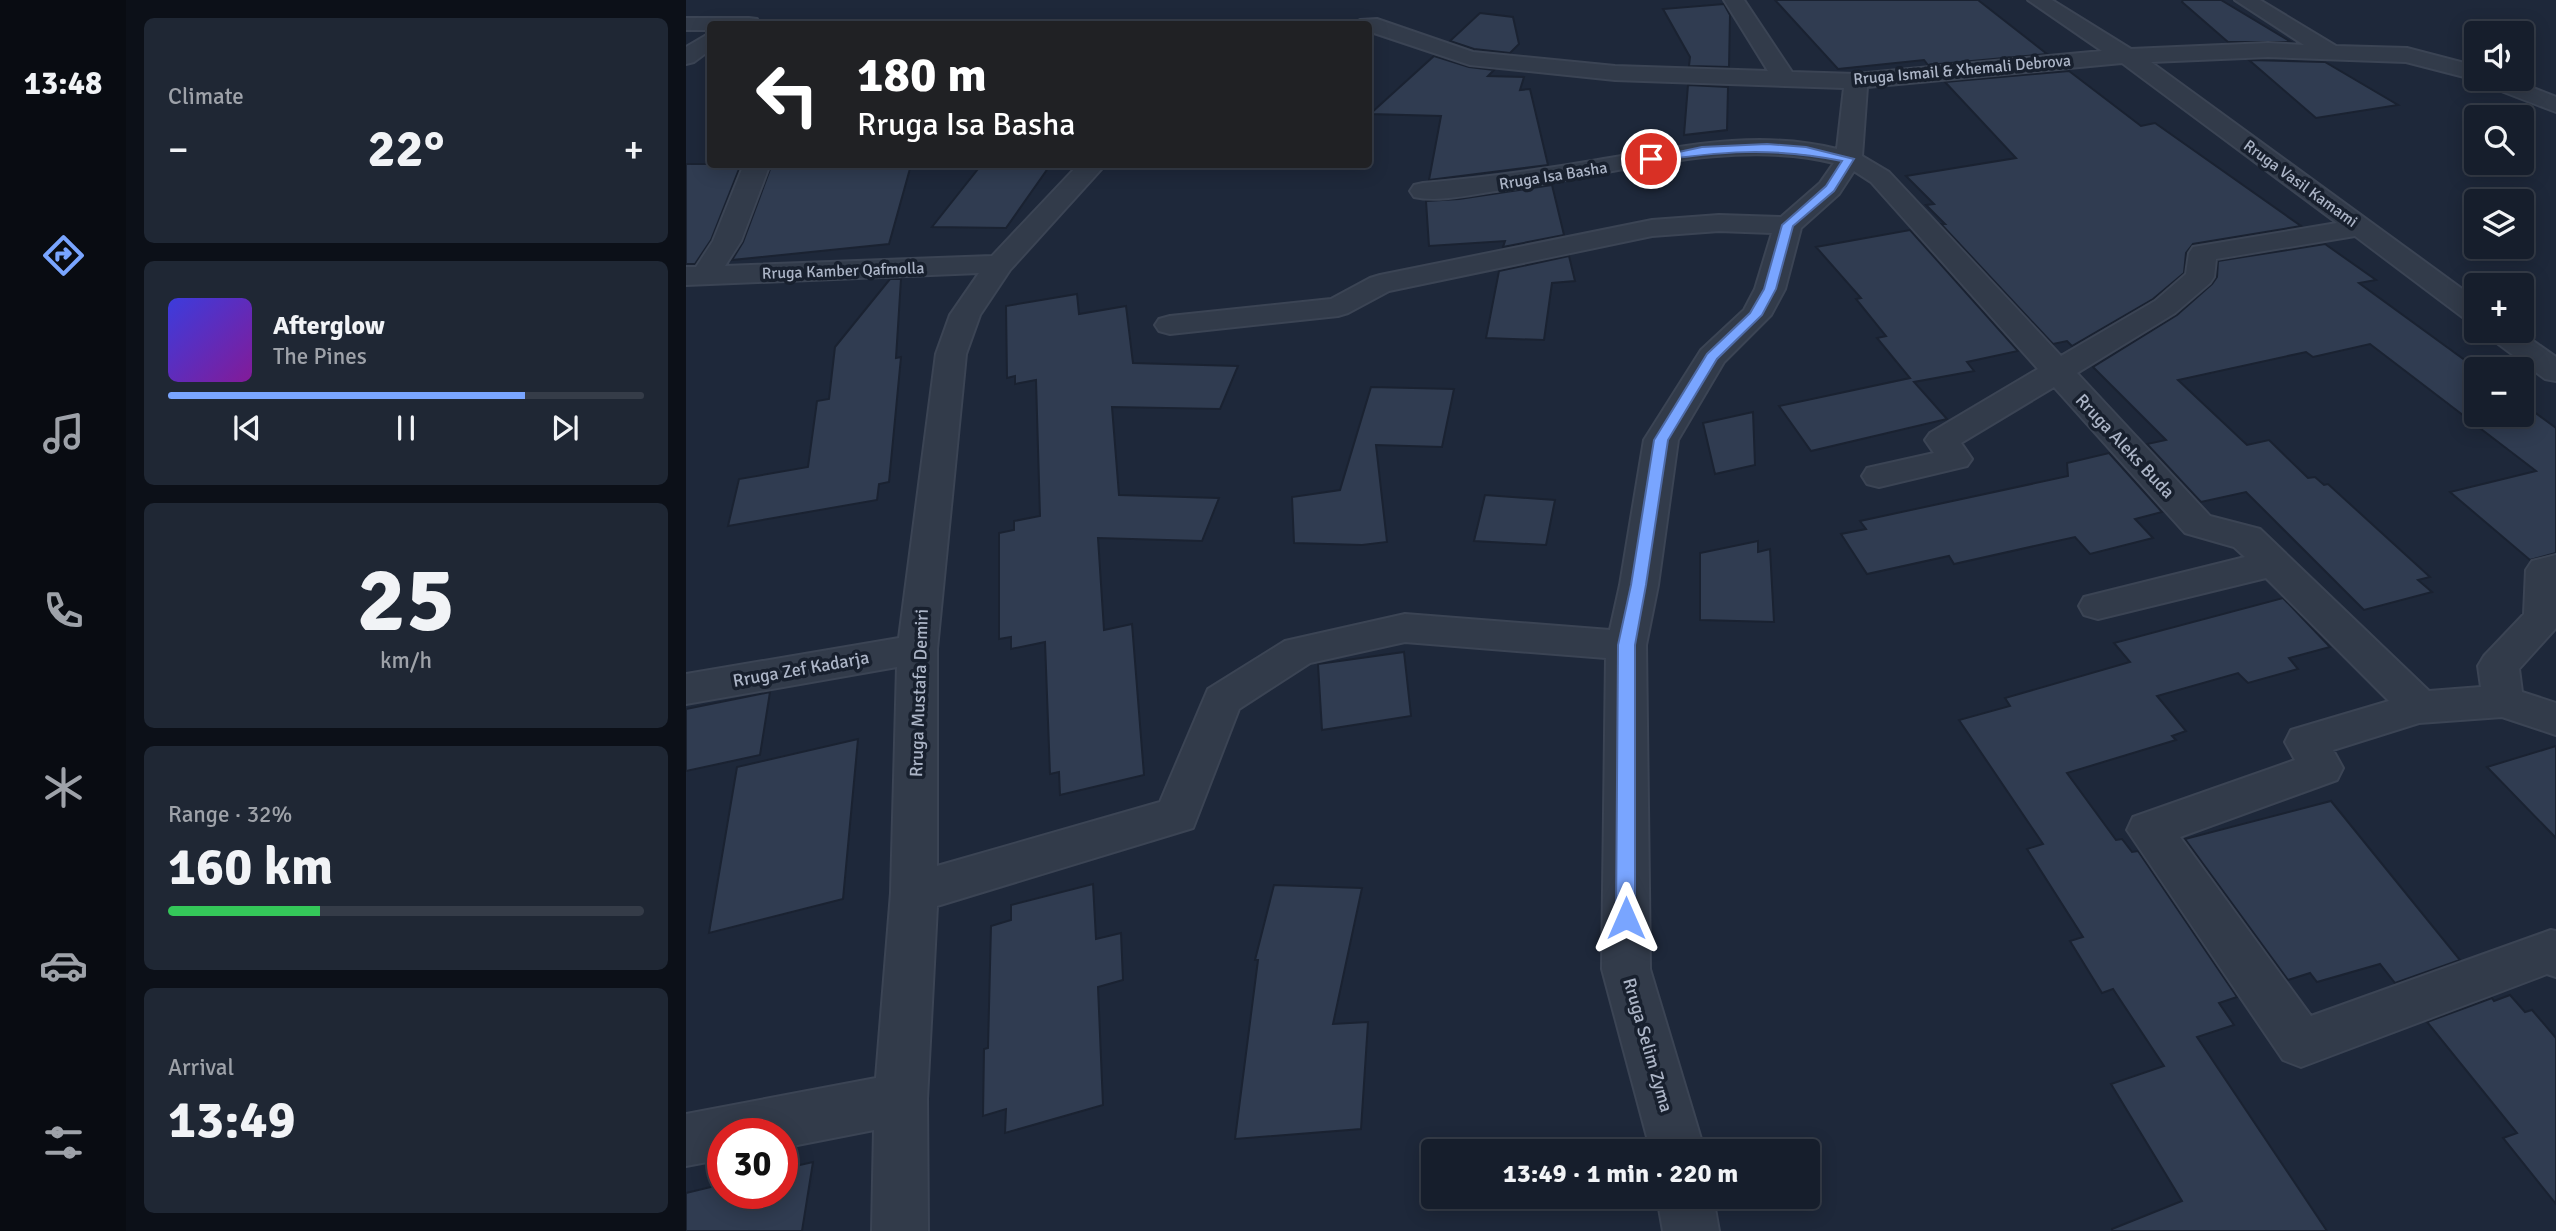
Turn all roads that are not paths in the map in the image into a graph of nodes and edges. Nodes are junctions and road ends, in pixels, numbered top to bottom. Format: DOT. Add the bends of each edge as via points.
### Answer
graph roads {
  1 [pos="1374,0"];
  2 [pos="1734,0"];
  3 [pos="2038,0"];
  4 [pos="2245,0"];
  5 [pos="686,24"];
  6 [pos="707,24"];
  7 [pos="1373,25"];
  8 [pos="707,42"];
  9 [pos="2329,50"];
  10 [pos="2123,56"];
  11 [pos="686,57"];
  12 [pos="2464,70"];
  13 [pos="1784,78"];
  14 [pos="1856,81"];
  15 [pos="2521,91"];
  16 [pos="2556,105"];
  17 [pos="1849,159"];
  18 [pos="755,168"];
  19 [pos="1090,168"];
  20 [pos="1423,191"];
  21 [pos="1788,225"];
  22 [pos="2360,227"];
  23 [pos="1000,264"];
  24 [pos="696,275"];
  25 [pos="2464,304"];
  26 [pos="1170,325"];
  27 [pos="2516,343"];
  28 [pos="2055,371"];
  29 [pos="2556,372"];
  30 [pos="1879,476"];
  31 [pos="2274,563"];
  32 [pos="2556,568"];
  33 [pos="2098,606"];
  34 [pos="1626,645"];
  35 [pos="917,649"];
  36 [pos="686,689"];
  37 [pos="2502,701"];
  38 [pos="2419,708"];
  39 [pos="2556,719"];
  40 [pos="914,893"];
  41 [pos="2556,956"];
  42 [pos="901,1099"];
  43 [pos="1674,1139"];
  44 [pos="686,1140"];
  45 [pos="1687,1209"];
  46 [pos="900,1231"];
  47 [pos="1691,1231"];
  1 -- 7 [label="street"];
  2 -- 13 [label="street"];
  3 -- 10 [label="street, Rruga Vasil Kamami"];
  4 -- 9 [label="street"];
  5 -- 6 [label="street"];
  7 -- 13 [label="street, Rruga Ismail & Xhemali Debrova" via="1469,58 1615,73"];
  8 -- 11 [label="street"];
  9 -- 10 [label="street, Rruga Ismail & Xhemali Debrova"];
  9 -- 12 [label="street, Rruga Ismail & Xhemali Debrova" via="2407,55"];
  10 -- 14 [label="street, Rruga Ismail & Xhemali Debrova"];
  10 -- 22 [label="street, Rruga Vasil Kamami" via="2156,75"];
  13 -- 14 [label="street, Rruga Ismail & Xhemali Debrova"];
  14 -- 17 [label="street"];
  15 -- 16 [label="street"];
  17 -- 20 [label="street, Rruga Isa Basha" via="1767,147 1702,150 1476,187"];
  17 -- 21 [label="street" via="1830,188"];
  17 -- 28 [label="street, Rruga Aleks Buda" via="1880,177"];
  18 -- 24 [label="street" via="727,241"];
  19 -- 23 [label="street, Rruga Mustafa Demiri"];
  21 -- 26 [label="street" via="1719,223 1652,228 1380,284 1338,307"];
  21 -- 34 [label="street, Rruga Selim Zyma" via="1770,289 1755,315 1712,357 1661,440"];
  22 -- 25 [label="street, Rruga Vasil Kamami"];
  22 -- 28 [label="street" via="2203,253 2200,277 2165,307"];
  23 -- 24 [label="street, Rruga Kamber Qafmolla"];
  23 -- 35 [label="street, Rruga Mustafa Demiri" via="965,315 951,354"];
  27 -- 29 [label="street"];
  28 -- 30 [label="street" via="1942,440 1955,459"];
  28 -- 31 [label="street, Rruga Aleks Buda" via="2198,525 2247,538"];
  31 -- 33 [label="street"];
  31 -- 38 [label="street, Rruga Aleks Buda"];
  32 -- 37 [label="street" via="2545,570 2543,618 2498,666"];
  34 -- 40 [label="street" via="1405,628 1299,651 1222,700 1177,815"];
  34 -- 43 [label="street, Rruga Selim Zyma" via="1626,969"];
  35 -- 36 [label="street, Rruga Zef Kadarja"];
  35 -- 40 [label="street, Rruga Mustafa Demiri"];
  37 -- 38 [label="street"];
  37 -- 39 [label="street"];
  38 -- 41 [label="street" via="2306,742 2322,768 2149,830 2301,1043 2551,951"];
  40 -- 42 [label="street, Rruga Mustafa Demiri"];
  42 -- 44 [label="street"];
  42 -- 46 [label="street, Rruga Mustafa Demiri"];
  45 -- 47 [label="street"];
}
